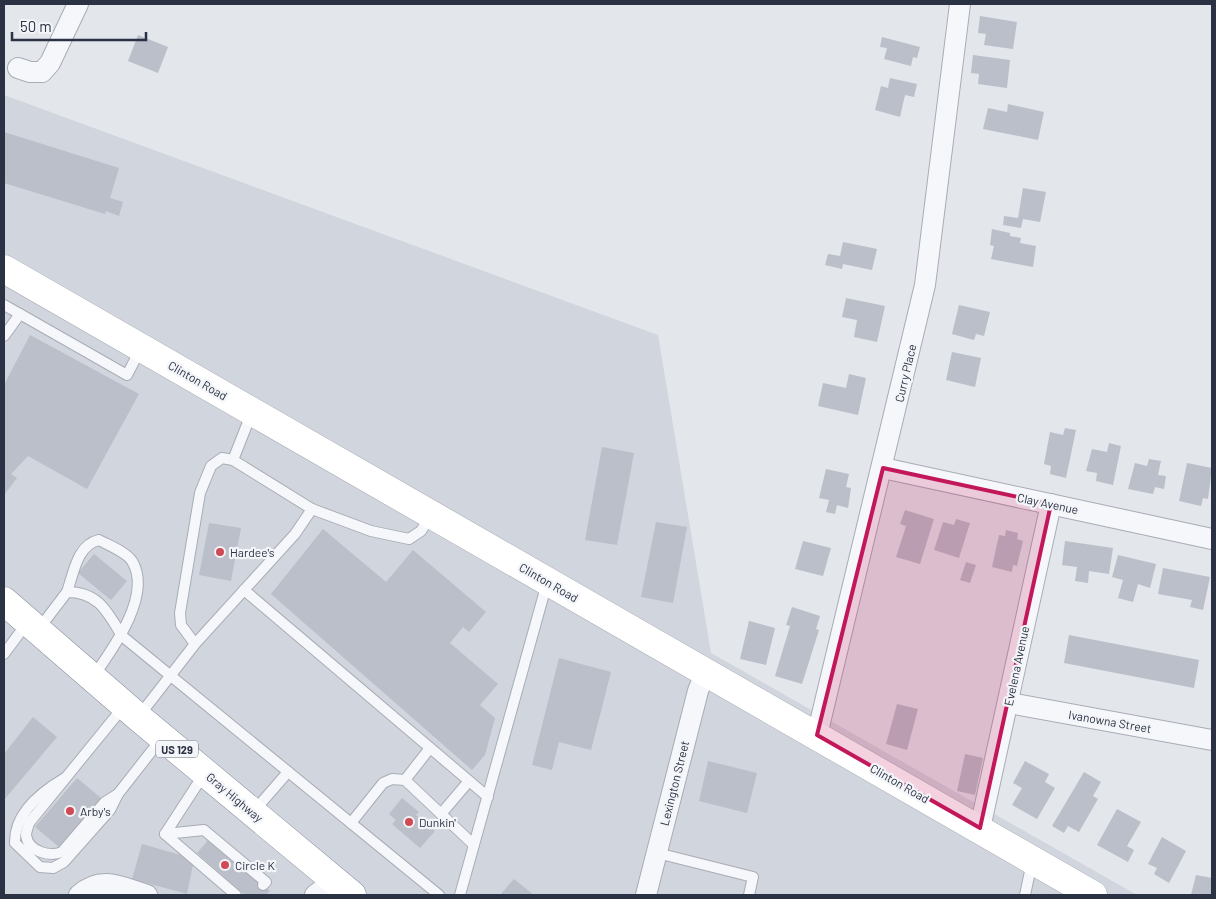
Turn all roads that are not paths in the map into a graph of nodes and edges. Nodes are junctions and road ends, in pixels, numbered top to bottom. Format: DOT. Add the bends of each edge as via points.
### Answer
graph roads {
  1 [pos="78,4"];
  2 [pos="960,4"];
  3 [pos="18,68"];
  4 [pos="4,269"];
  5 [pos="4,304"];
  6 [pos="20,314"];
  7 [pos="4,336"];
  8 [pos="141,347"];
  9 [pos="252,411"];
  10 [pos="233,460"];
  11 [pos="883,468"];
  12 [pos="1051,504"];
  13 [pos="312,509"];
  14 [pos="432,514"];
  15 [pos="1212,539"];
  16 [pos="548,581"];
  17 [pos="244,590"];
  18 [pos="67,592"];
  19 [pos="4,601"];
  20 [pos="33,626"];
  21 [pos="122,636"];
  22 [pos="195,644"];
  23 [pos="4,654"];
  24 [pos="706,673"];
  25 [pos="170,675"];
  26 [pos="93,678"];
  27 [pos="1008,703"];
  28 [pos="131,711"];
  29 [pos="817,736"];
  30 [pos="162,737"];
  31 [pos="1212,740"];
  32 [pos="430,748"];
  33 [pos="288,772"];
  34 [pos="205,773"];
  35 [pos="404,780"];
  36 [pos="469,781"];
  37 [pos="488,797"];
  38 [pos="253,812"];
  39 [pos="441,814"];
  40 [pos="351,823"];
  41 [pos="980,828"];
  42 [pos="165,834"];
  43 [pos="474,844"];
  44 [pos="656,853"];
  45 [pos="1033,860"];
  46 [pos="264,885"];
  47 [pos="334,890"];
  48 [pos="234,891"];
  49 [pos="79,895"];
  50 [pos="147,895"];
  51 [pos="439,895"];
  52 [pos="460,895"];
  53 [pos="646,895"];
  54 [pos="749,895"];
  55 [pos="1026,895"];
  56 [pos="1093,895"];
  1 -- 3 [label="street" via="50,63 42,72"];
  2 -- 11 [label="street, Curry Place" via="925,285"];
  4 -- 8 [label="main road, Clinton Road"];
  5 -- 6 [label="lane"];
  6 -- 7 [label="lane"];
  6 -- 8 [label="lane" via="127,375"];
  8 -- 9 [label="main road, Clinton Road"];
  9 -- 10 [label="lane"];
  9 -- 14 [label="main road, Clinton Road"];
  10 -- 13 [label="lane"];
  10 -- 22 [label="lane" via="222,458 211,466 200,493 180,613 181,625"];
  11 -- 12 [label="street, Clay Avenue"];
  11 -- 29 [label="street, Curry Place"];
  12 -- 15 [label="street, Clay Avenue"];
  12 -- 27 [label="street, Evelena Avenue"];
  13 -- 14 [label="lane" via="371,531 409,539 421,531"];
  13 -- 17 [label="lane" via="295,534"];
  14 -- 16 [label="main road, Clinton Road"];
  16 -- 24 [label="main road, Clinton Road"];
  16 -- 37 [label="lane"];
  17 -- 22 [label="lane"];
  17 -- 32 [label="lane"];
  18 -- 20 [label="lane"];
  18 -- 21 [label="lane" via="81,592 97,600"];
  18 -- 21 [label="lane" via="82,548 91,542 99,540 131,559 139,585"];
  19 -- 20 [label="main road, Gray Highway / US 129"];
  20 -- 23 [label="lane"];
  20 -- 26 [label="main road, Gray Highway / US 129"];
  21 -- 25 [label="lane"];
  21 -- 26 [label="lane"];
  22 -- 25 [label="lane"];
  24 -- 29 [label="main road, Clinton Road"];
  24 -- 44 [label="street, Lexington Street" via="698,691"];
  25 -- 28 [label="lane"];
  25 -- 33 [label="lane"];
  26 -- 28 [label="main road, Gray Highway / US 129"];
  27 -- 31 [label="street, Ivanowna Street"];
  27 -- 41 [label="street, Evelena Avenue"];
  28 -- 30 [label="main road, Gray Highway / US 129"];
  28 -- 30 [label="lane" via="64,778 44,790 21,818 15,830 15,843 40,867 53,868 64,862 110,810 118,794"];
  29 -- 41 [label="main road, Clinton Road"];
  30 -- 34 [label="main road, Gray Highway / US 129"];
  32 -- 35 [label="lane"];
  32 -- 36 [label="lane"];
  33 -- 38 [label="lane"];
  33 -- 40 [label="lane"];
  34 -- 38 [label="main road, Gray Highway / US 129"];
  34 -- 42 [label="lane"];
  35 -- 39 [label="lane"];
  35 -- 40 [label="lane" via="392,779 383,783"];
  36 -- 37 [label="lane"];
  36 -- 39 [label="lane"];
  37 -- 43 [label="lane"];
  38 -- 47 [label="main road, Gray Highway / US 129"];
  39 -- 43 [label="lane"];
  40 -- 51 [label="lane"];
  41 -- 45 [label="main road, Clinton Road"];
  42 -- 46 [label="lane" via="204,830 266,882"];
  42 -- 48 [label="lane" via="215,872"];
  43 -- 52 [label="lane"];
  44 -- 53 [label="street, Lexington Street"];
  44 -- 54 [label="lane" via="754,877"];
  45 -- 55 [label="lane"];
  45 -- 56 [label="main road, Clinton Road"];
  49 -- 50 [label="street" via="97,883"];
}
